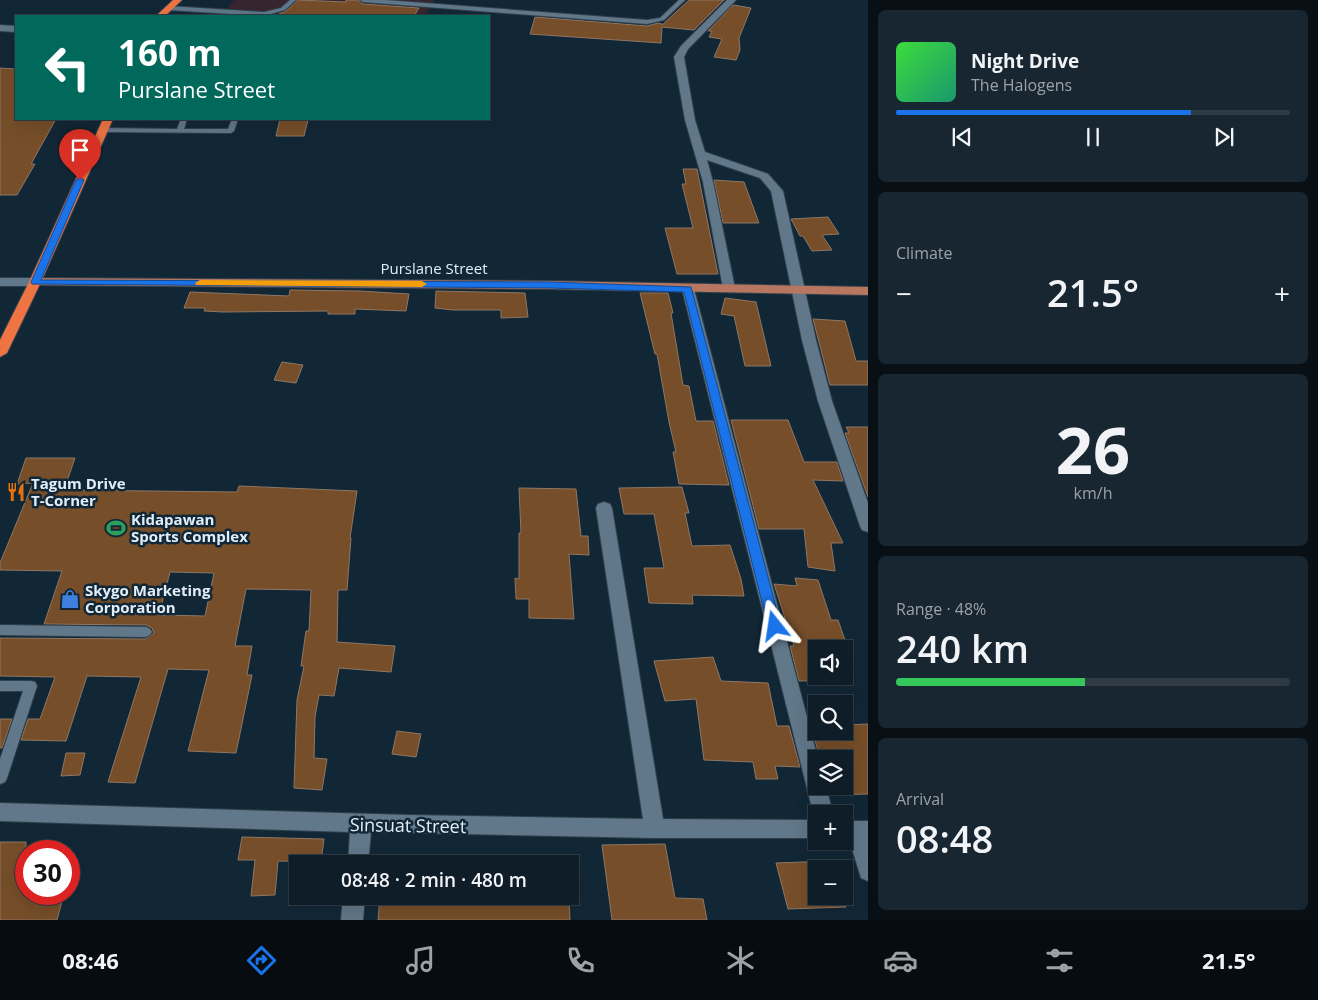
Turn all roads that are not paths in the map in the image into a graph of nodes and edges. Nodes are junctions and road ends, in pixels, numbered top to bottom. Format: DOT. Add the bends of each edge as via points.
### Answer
graph roads {
  1 [pos="178,0"];
  2 [pos="292,0"];
  3 [pos="363,0"];
  4 [pos="682,0"];
  5 [pos="732,0"];
  6 [pos="168,8"];
  7 [pos="161,15"];
  8 [pos="0,28"];
  9 [pos="15,29"];
  10 [pos="107,120"];
  11 [pos="184,120"];
  12 [pos="235,120"];
  13 [pos="102,130"];
  14 [pos="180,131"];
  15 [pos="700,154"];
  16 [pos="0,282"];
  17 [pos="35,282"];
  18 [pos="729,288"];
  19 [pos="688,289"];
  20 [pos="798,290"];
  21 [pos="868,291"];
  22 [pos="0,353"];
  23 [pos="604,508"];
  24 [pos="868,526"];
  25 [pos="0,630"];
  26 [pos="146,632"];
  27 [pos="0,686"];
  28 [pos="2,764"];
  29 [pos="0,778"];
  30 [pos="821,805"];
  31 [pos="0,812"];
  32 [pos="362,824"];
  33 [pos="655,829"];
  34 [pos="808,829"];
  35 [pos="856,830"];
  36 [pos="359,855"];
  37 [pos="868,871"];
  38 [pos="353,905"];
  39 [pos="352,920"];
  1 -- 6 [label="highway"];
  2 -- 6 [label="lane" via="283,9 264,14"];
  3 -- 4 [label="lane" via="647,22 662,19"];
  5 -- 15 [label="street" via="684,48 679,58 690,120"];
  6 -- 7 [label="highway"];
  8 -- 9 [label="street"];
  10 -- 13 [label="highway"];
  11 -- 14 [label="lane"];
  12 -- 14 [label="lane" via="231,131"];
  13 -- 14 [label="lane"];
  13 -- 17 [label="highway"];
  15 -- 18 [label="street"];
  15 -- 20 [label="street" via="753,172 771,182 777,191"];
  16 -- 17 [label="street, Purslane Street"];
  17 -- 19 [label="main road, Purslane Street" via="550,285"];
  17 -- 22 [label="highway"];
  18 -- 19 [label="main road, Purslane Street"];
  18 -- 20 [label="main road, Purslane Street"];
  19 -- 30 [label="street"];
  20 -- 21 [label="main road, Purslane Street"];
  20 -- 24 [label="street" via="825,401"];
  23 -- 33 [label="street"];
  25 -- 26 [label="lane"];
  27 -- 28 [label="lane" via="31,686"];
  28 -- 29 [label="lane"];
  31 -- 32 [label="street, Sinsuat Street"];
  32 -- 33 [label="street, Sinsuat Street"];
  32 -- 36 [label="street"];
  33 -- 34 [label="street, Sinsuat Street"];
  35 -- 37 [label="street"];
  38 -- 39 [label="street"];
}
